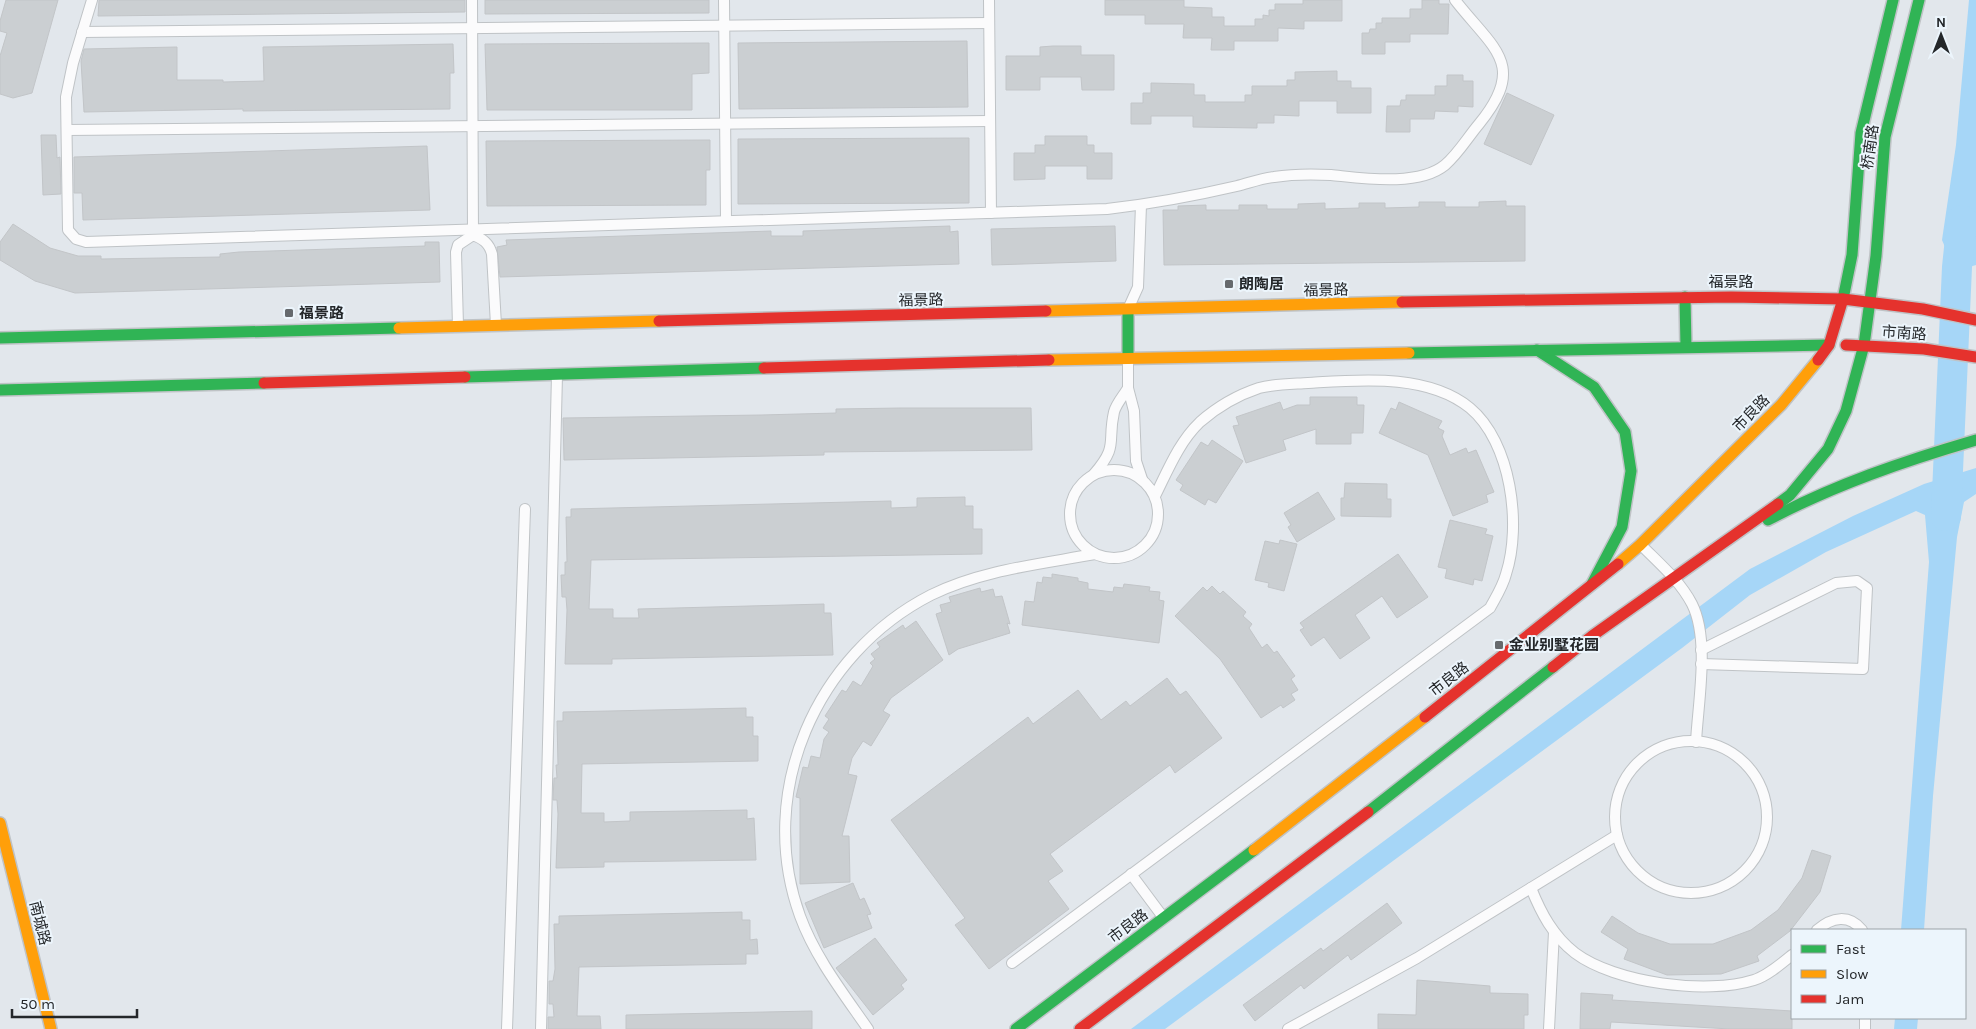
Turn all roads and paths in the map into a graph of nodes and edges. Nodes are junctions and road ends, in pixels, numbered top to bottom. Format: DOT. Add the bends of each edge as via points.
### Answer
graph roads {
  1 [pos="92,0"];
  2 [pos="472,0"];
  3 [pos="724,0"];
  4 [pos="989,0"];
  5 [pos="1455,0"];
  6 [pos="1893,0"];
  7 [pos="1919,0"];
  8 [pos="989,23"];
  9 [pos="724,25"];
  10 [pos="472,28"];
  11 [pos="82,32"];
  12 [pos="990,122"];
  13 [pos="725,124"];
  14 [pos="472,126"];
  15 [pos="67,130"];
  16 [pos="1141,205"];
  17 [pos="991,213"];
  18 [pos="726,221"];
  19 [pos="473,233"];
  20 [pos="1685,298"];
  21 [pos="1843,299"];
  22 [pos="1871,302"];
  23 [pos="1128,310"];
  24 [pos="1976,320"];
  25 [pos="496,326"];
  26 [pos="458,327"];
  27 [pos="0,334"];
  28 [pos="0,338"];
  29 [pos="34,338"];
  30 [pos="1829,345"];
  31 [pos="1864,345"];
  32 [pos="1686,347"];
  33 [pos="1536,350"];
  34 [pos="1976,357"];
  35 [pos="1128,358"];
  36 [pos="557,374"];
  37 [pos="59,388"];
  38 [pos="1128,388"];
  39 [pos="0,390"];
  40 [pos="8,402"];
  41 [pos="1976,440"];
  42 [pos="1094,474"];
  43 [pos="1142,479"];
  44 [pos="1155,496"];
  45 [pos="525,508"];
  46 [pos="1640,545"];
  47 [pos="1095,554"];
  48 [pos="1707,554"];
  49 [pos="1674,578"];
  50 [pos="1590,588"];
  51 [pos="1701,650"];
  52 [pos="1701,664"];
  53 [pos="1696,742"];
  54 [pos="0,823"];
  55 [pos="1617,835"];
  56 [pos="1131,874"];
  57 [pos="1531,888"];
  58 [pos="1163,918"];
  59 [pos="1819,929"];
  60 [pos="1861,929"];
  61 [pos="1554,932"];
  62 [pos="1791,956"];
  63 [pos="1012,962"];
  64 [pos="51,1029"];
  65 [pos="508,1029"];
  66 [pos="541,1029"];
  67 [pos="868,1029"];
  68 [pos="1016,1029"];
  69 [pos="1080,1029"];
  70 [pos="1288,1029"];
  71 [pos="1549,1029"];
  1 -- 11 [label="lane"];
  2 -- 10 [label="lane"];
  3 -- 9 [label="lane"];
  4 -- 8 [label="lane"];
  5 -- 16 [label="lane" via="1501,58 1505,70 1494,106 1445,165 1410,177 1386,180 1307,174 1272,177"];
  6 -- 21 [label="main road, 桥南路" via="1860,134 1852,255"];
  7 -- 22 [label="main road, 桥南路" via="1885,137"];
  8 -- 9 [label="lane"];
  8 -- 12 [label="lane"];
  9 -- 10 [label="lane"];
  9 -- 13 [label="lane"];
  10 -- 11 [label="lane"];
  10 -- 14 [label="lane"];
  11 -- 15 [label="lane" via="67,91"];
  12 -- 13 [label="lane"];
  12 -- 17 [label="lane"];
  13 -- 14 [label="lane"];
  13 -- 18 [label="lane"];
  14 -- 15 [label="lane"];
  14 -- 19 [label="lane"];
  15 -- 19 [label="lane" via="68,230 76,239 86,242"];
  16 -- 17 [label="lane"];
  16 -- 23 [label="lane" via="1138,288"];
  17 -- 18 [label="lane"];
  18 -- 19 [label="lane"];
  19 -- 25 [label="lane" via="483,239 492,254"];
  19 -- 26 [label="lane" via="458,245 456,252"];
  20 -- 21 [label="main road, 福景路"];
  20 -- 23 [label="main road, 福景路"];
  20 -- 32 [label="main road"];
  21 -- 22 [label="main road, 市南路"];
  21 -- 30 [label="main road, 市良路"];
  22 -- 24 [label="main road, 市南路"];
  22 -- 31 [label="main road"];
  23 -- 25 [label="main road, 福景路"];
  23 -- 35 [label="main road"];
  25 -- 26 [label="main road, 福景路"];
  26 -- 29 [label="main road, 福景路"];
  27 -- 29 [label="main road"];
  28 -- 29 [label="main road, 福景路"];
  30 -- 31 [label="main road, 市南路"];
  30 -- 32 [label="main road"];
  30 -- 46 [label="main road, 市良路" via="1781,404"];
  31 -- 34 [label="main road, 市南路"];
  31 -- 48 [label="main road" via="1846,412 1815,468 1790,495"];
  32 -- 33 [label="main road"];
  33 -- 35 [label="main road"];
  33 -- 50 [label="main road" via="1594,387 1625,432 1631,471 1622,527"];
  35 -- 36 [label="main road"];
  35 -- 38 [label="lane"];
  36 -- 37 [label="main road"];
  36 -- 66 [label="lane"];
  37 -- 39 [label="main road"];
  37 -- 40 [label="main road"];
  38 -- 42 [label="lane" via="1114,410 1112,447"];
  38 -- 43 [label="lane" via="1134,411 1136,461"];
  41 -- 48 [label="main road" via="1851,480 1783,511"];
  42 -- 43 [label="lane" via="1119,470"];
  42 -- 47 [label="lane" via="1074,496 1070,518 1078,539"];
  43 -- 44 [label="lane"];
  44 -- 47 [label="lane" via="1159,515 1148,543 1129,556 1118,558"];
  44 -- 56 [label="lane" via="1182,442 1200,422 1243,394 1261,388 1344,381 1419,386 1443,392 1469,407 1486,423 1510,488 1513,516 1511,551 1504,580 1490,608"];
  45 -- 65 [label="lane"];
  46 -- 49 [label="lane"];
  46 -- 50 [label="main road, 市良路"];
  47 -- 67 [label="lane" via="982,576 940,591 908,608 886,623 848,660 806,727 787,801 786,847 793,892 818,957"];
  48 -- 49 [label="main road"];
  49 -- 51 [label="lane" via="1692,605 1702,638"];
  49 -- 69 [label="main road" via="1592,636 1330,842"];
  50 -- 58 [label="main road, 市良路" via="1306,811"];
  51 -- 52 [label="lane"];
  51 -- 52 [label="lane" via="1836,583 1857,580 1868,588 1863,669"];
  52 -- 53 [label="lane"];
  53 -- 55 [label="lane" via="1674,743 1660,748 1637,764 1628,775 1617,800"];
  53 -- 55 [label="lane" via="1729,751 1751,770 1758,782 1764,795 1767,823 1760,850 1752,862 1742,873 1718,888 1676,891 1638,871"];
  54 -- 64 [label="main road, 南城路"];
  55 -- 57 [label="lane"];
  56 -- 58 [label="lane"];
  56 -- 63 [label="lane"];
  57 -- 61 [label="lane"];
  57 -- 70 [label="lane" via="1416,958"];
  58 -- 68 [label="main road, 市良路"];
  59 -- 60 [label="lane" via="1827,921 1840,918 1855,922"];
  61 -- 62 [label="lane" via="1574,952 1598,968 1648,982 1711,987 1736,984 1756,980"];
  61 -- 71 [label="lane"];
}
